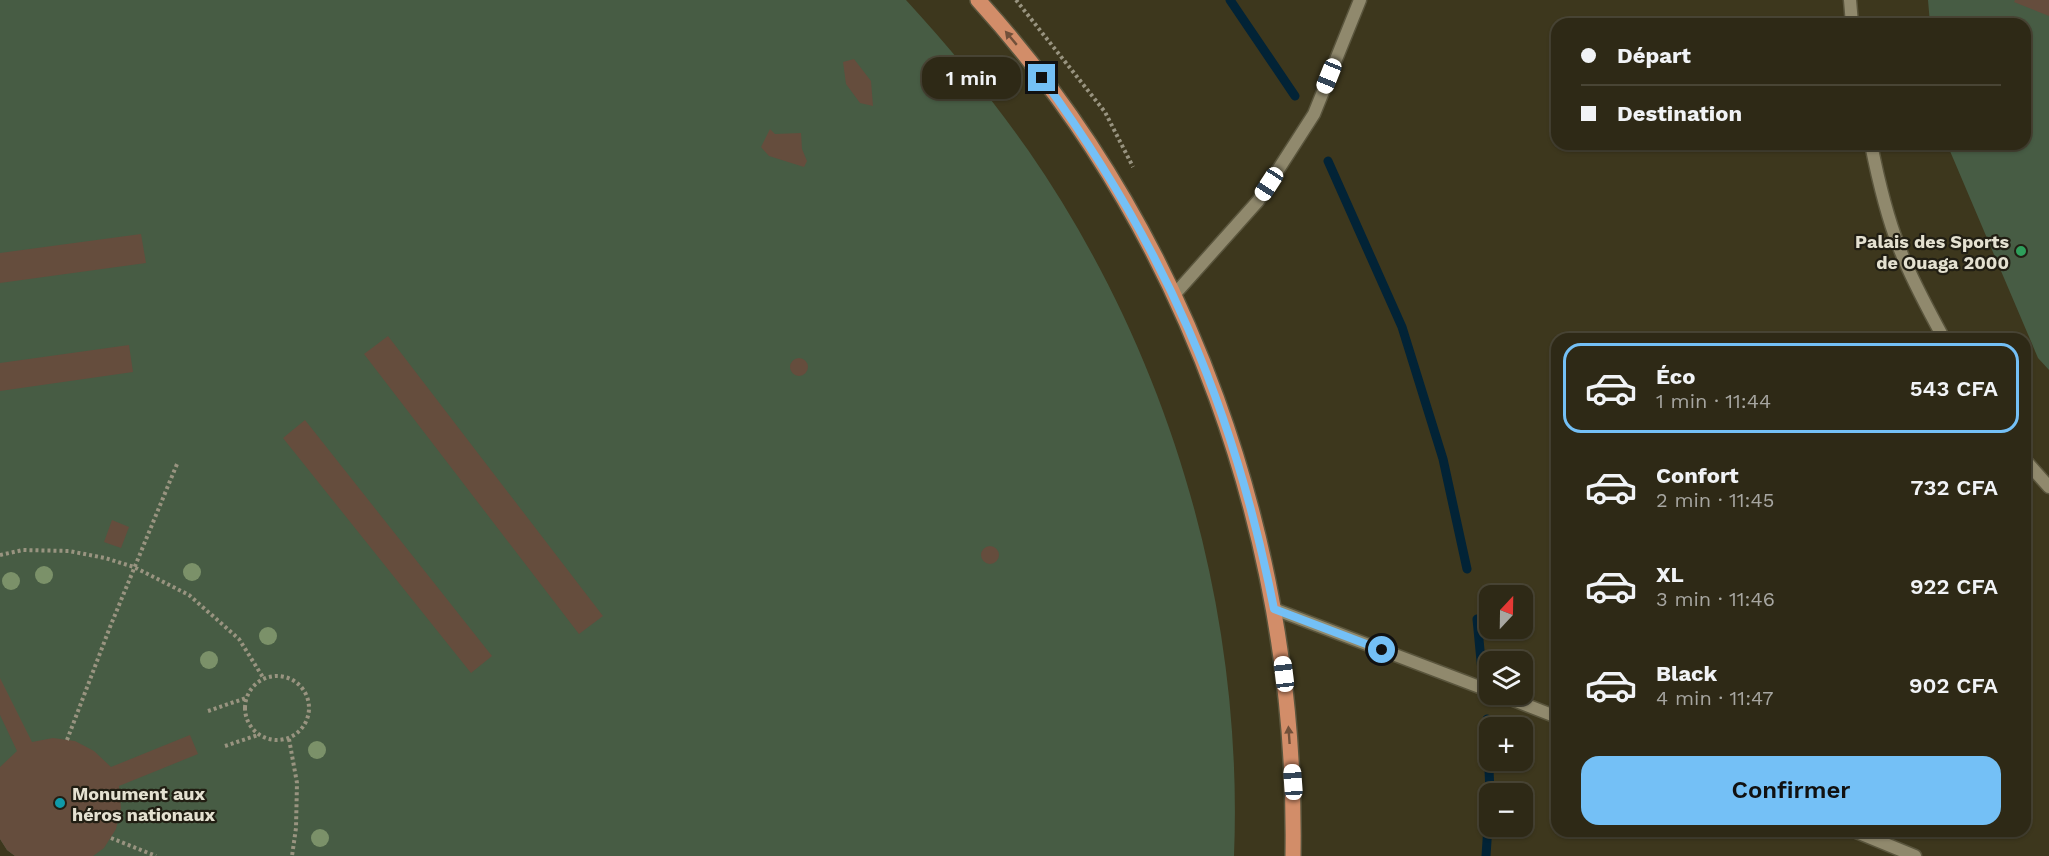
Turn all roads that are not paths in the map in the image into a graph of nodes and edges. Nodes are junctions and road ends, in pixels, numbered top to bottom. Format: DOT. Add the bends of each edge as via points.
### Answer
graph roads {
  1 [pos="978,0"];
  2 [pos="1360,0"];
  3 [pos="1850,0"];
  4 [pos="1851,18"];
  5 [pos="1872,150"];
  6 [pos="1174,295"];
  7 [pos="1941,333"];
  8 [pos="2031,467"];
  9 [pos="2049,488"];
  10 [pos="1274,609"];
  11 [pos="1479,687"];
  12 [pos="1526,705"];
  13 [pos="1551,715"];
  14 [pos="1869,837"];
  15 [pos="1293,856"];
  16 [pos="1915,856"];
  6 -- 1 [label="main road, one-way" via="1091,147 1042,78"];
  2 -- 6 [label="street" via="1314,114 1258,201"];
  3 -- 4 [label="street"];
  5 -- 7 [label="street" via="1899,248"];
  6 -- 10 [label="main road" via="1235,449"];
  8 -- 9 [label="street"];
  10 -- 11 [label="street"];
  15 -- 10 [label="main road, one-way" via="1290,739"];
  12 -- 13 [label="street"];
  14 -- 16 [label="street"];
}
